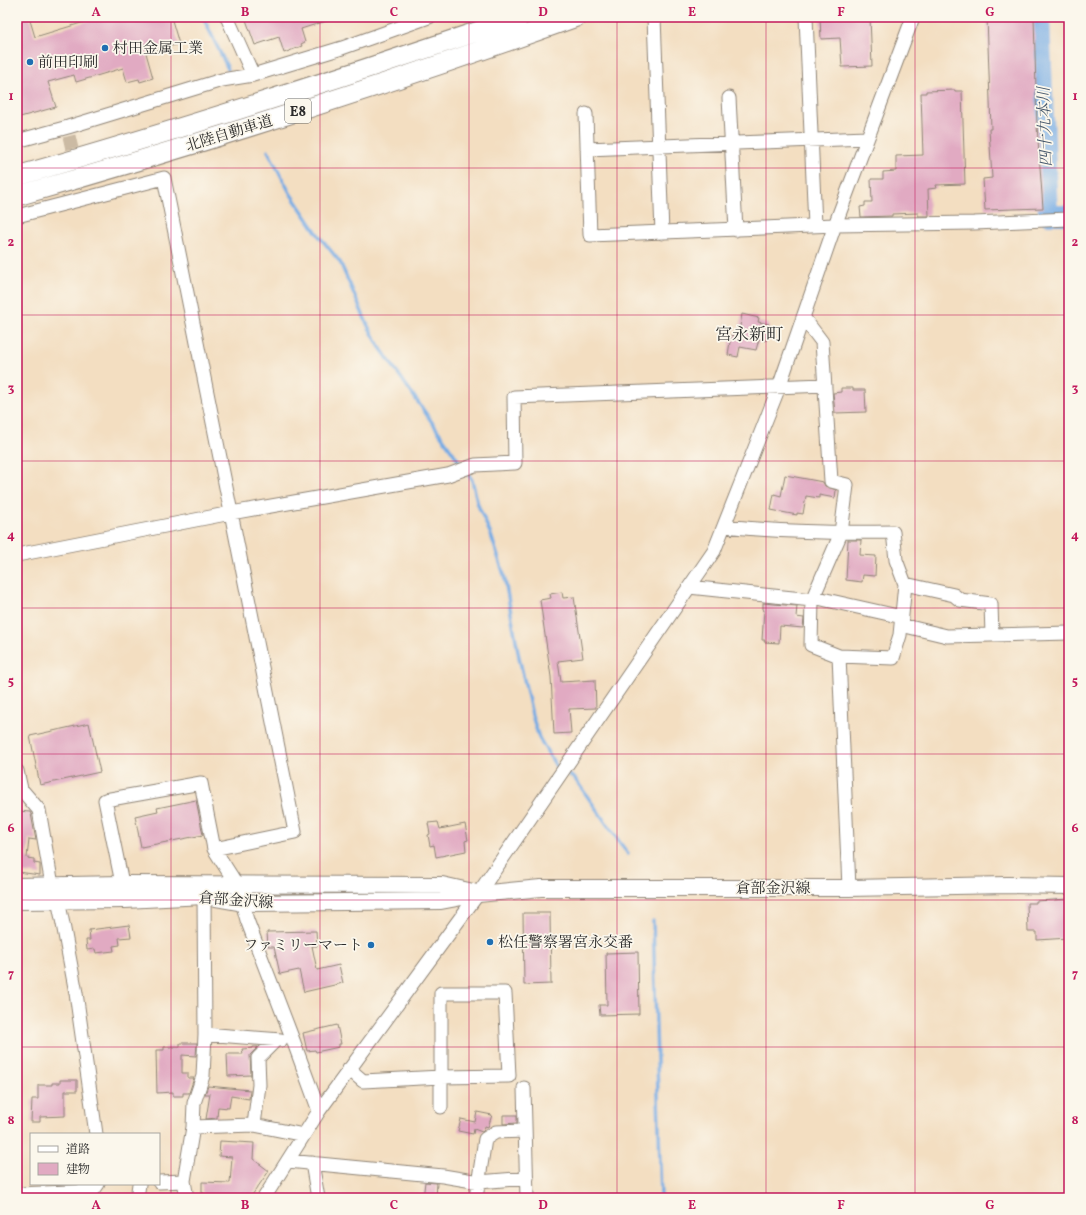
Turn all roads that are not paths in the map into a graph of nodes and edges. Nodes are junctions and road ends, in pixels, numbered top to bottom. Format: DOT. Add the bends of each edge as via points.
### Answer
graph roads {
  1 [pos="227,17"];
  2 [pos="429,17"];
  3 [pos="520,17"];
  4 [pos="576,17"];
  5 [pos="655,17"];
  6 [pos="806,17"];
  7 [pos="903,17"];
  8 [pos="913,17"];
  9 [pos="897,59"];
  10 [pos="253,75"];
  11 [pos="729,98"];
  12 [pos="586,114"];
  13 [pos="867,138"];
  14 [pos="811,140"];
  15 [pos="17,141"];
  16 [pos="731,142"];
  17 [pos="658,145"];
  18 [pos="587,149"];
  19 [pos="17,176"];
  20 [pos="17,196"];
  21 [pos="17,216"];
  22 [pos="1069,219"];
  23 [pos="835,225"];
  24 [pos="815,226"];
  25 [pos="736,230"];
  26 [pos="662,232"];
  27 [pos="802,317"];
  28 [pos="825,385"];
  29 [pos="779,387"];
  30 [pos="231,513"];
  31 [pos="724,526"];
  32 [pos="841,533"];
  33 [pos="17,555"];
  34 [pos="905,584"];
  35 [pos="689,587"];
  36 [pos="813,598"];
  37 [pos="901,621"];
  38 [pos="1069,633"];
  39 [pos="992,635"];
  40 [pos="839,656"];
  41 [pos="17,771"];
  42 [pos="214,849"];
  43 [pos="122,884"];
  44 [pos="237,885"];
  45 [pos="17,886"];
  46 [pos="1069,886"];
  47 [pos="849,888"];
  48 [pos="55,893"];
  49 [pos="478,894"];
  50 [pos="204,896"];
  51 [pos="125,900"];
  52 [pos="17,902"];
  53 [pos="243,903"];
  54 [pos="205,1034"];
  55 [pos="276,1040"];
  56 [pos="293,1040"];
  57 [pos="350,1069"];
  58 [pos="441,1077"];
  59 [pos="524,1088"];
  60 [pos="441,1107"];
  61 [pos="319,1111"];
  62 [pos="254,1125"];
  63 [pos="193,1127"];
  64 [pos="526,1131"];
  65 [pos="96,1133"];
  66 [pos="304,1135"];
  67 [pos="288,1161"];
  68 [pos="312,1163"];
  69 [pos="527,1178"];
  70 [pos="184,1181"];
  71 [pos="160,1182"];
  72 [pos="479,1182"];
  73 [pos="139,1185"];
  74 [pos="95,1191"];
  75 [pos="17,1195"];
  76 [pos="137,1198"];
  77 [pos="188,1198"];
  78 [pos="264,1198"];
  79 [pos="318,1198"];
  80 [pos="476,1198"];
  81 [pos="527,1198"];
  1 -- 10 [label="street"];
  2 -- 10 [label="street" via="342,48"];
  3 -- 19 [label="highway, 北陸自動車道 / E8" via="216,117"];
  4 -- 20 [label="highway, 北陸自動車道 / E8" via="326,102 137,162"];
  5 -- 17 [label="street"];
  6 -- 14 [label="street"];
  7 -- 9 [label="street" via="897,34"];
  8 -- 9 [label="street"];
  9 -- 13 [label="street"];
  10 -- 15 [label="street" via="222,80 69,131"];
  11 -- 16 [label="street"];
  12 -- 18 [label="street"];
  13 -- 14 [label="street"];
  13 -- 23 [label="street"];
  14 -- 16 [label="street"];
  14 -- 24 [label="street"];
  16 -- 17 [label="street"];
  16 -- 25 [label="street"];
  17 -- 18 [label="street"];
  17 -- 26 [label="street"];
  18 -- 26 [label="street" via="590,235"];
  21 -- 30 [label="street" via="81,193 164,178"];
  22 -- 23 [label="street"];
  23 -- 24 [label="street"];
  23 -- 27 [label="street"];
  24 -- 25 [label="street"];
  25 -- 26 [label="street"];
  27 -- 28 [label="street" via="822,342"];
  27 -- 29 [label="street"];
  28 -- 29 [label="street"];
  28 -- 32 [label="street" via="831,481 847,485"];
  29 -- 30 [label="street" via="514,397 515,464 475,465 448,475"];
  29 -- 31 [label="street"];
  30 -- 33 [label="street"];
  30 -- 42 [label="street" via="295,832"];
  31 -- 32 [label="street" via="769,531"];
  31 -- 35 [label="street" via="714,552"];
  32 -- 34 [label="street" via="893,532 896,560"];
  32 -- 36 [label="street"];
  34 -- 37 [label="street"];
  34 -- 39 [label="street" via="954,595 960,600 991,604"];
  35 -- 36 [label="street"];
  35 -- 49 [label="street"];
  36 -- 37 [label="street"];
  36 -- 40 [label="street" via="811,645"];
  37 -- 39 [label="street" via="947,636"];
  37 -- 40 [label="street" via="893,658"];
  38 -- 39 [label="street"];
  40 -- 47 [label="street"];
  41 -- 48 [label="street" via="21,789 39,810"];
  42 -- 43 [label="street" via="201,783 105,800"];
  42 -- 44 [label="street"];
  43 -- 44 [label="main road, 倉部金沢線"];
  43 -- 48 [label="main road, 倉部金沢線"];
  43 -- 51 [label="street"];
  44 -- 49 [label="main road, 倉部金沢線" via="442,885"];
  44 -- 53 [label="street"];
  45 -- 48 [label="main road, 倉部金沢線"];
  46 -- 47 [label="main road, 倉部金沢線"];
  47 -- 49 [label="main road, 倉部金沢線" via="541,888"];
  48 -- 51 [label="main road, 倉部金沢線"];
  48 -- 52 [label="main road, 倉部金沢線"];
  48 -- 65 [label="street" via="76,993"];
  49 -- 53 [label="main road, 倉部金沢線" via="441,901"];
  49 -- 57 [label="street"];
  50 -- 51 [label="main road, 倉部金沢線"];
  50 -- 53 [label="main road, 倉部金沢線"];
  50 -- 54 [label="street"];
  53 -- 56 [label="street" via="247,920"];
  54 -- 55 [label="street"];
  54 -- 63 [label="street" via="203,1076 194,1103"];
  55 -- 56 [label="street"];
  55 -- 62 [label="street" via="258,1058 259,1085"];
  56 -- 61 [label="street"];
  57 -- 58 [label="street" via="364,1081"];
  57 -- 61 [label="street"];
  58 -- 58 [label="street" via="509,1076 505,993 441,993"];
  58 -- 60 [label="street"];
  59 -- 64 [label="street"];
  61 -- 66 [label="street"];
  62 -- 63 [label="street"];
  62 -- 66 [label="street"];
  63 -- 70 [label="street"];
  64 -- 69 [label="street"];
  64 -- 72 [label="street" via="496,1132 485,1139"];
  66 -- 67 [label="street"];
  67 -- 68 [label="street"];
  67 -- 78 [label="street"];
  68 -- 72 [label="street"];
  68 -- 79 [label="street"];
  69 -- 72 [label="street"];
  69 -- 81 [label="street"];
  70 -- 71 [label="street"];
  70 -- 77 [label="street"];
  72 -- 80 [label="street"];
  73 -- 76 [label="street"];
  74 -- 75 [label="street"];
}
